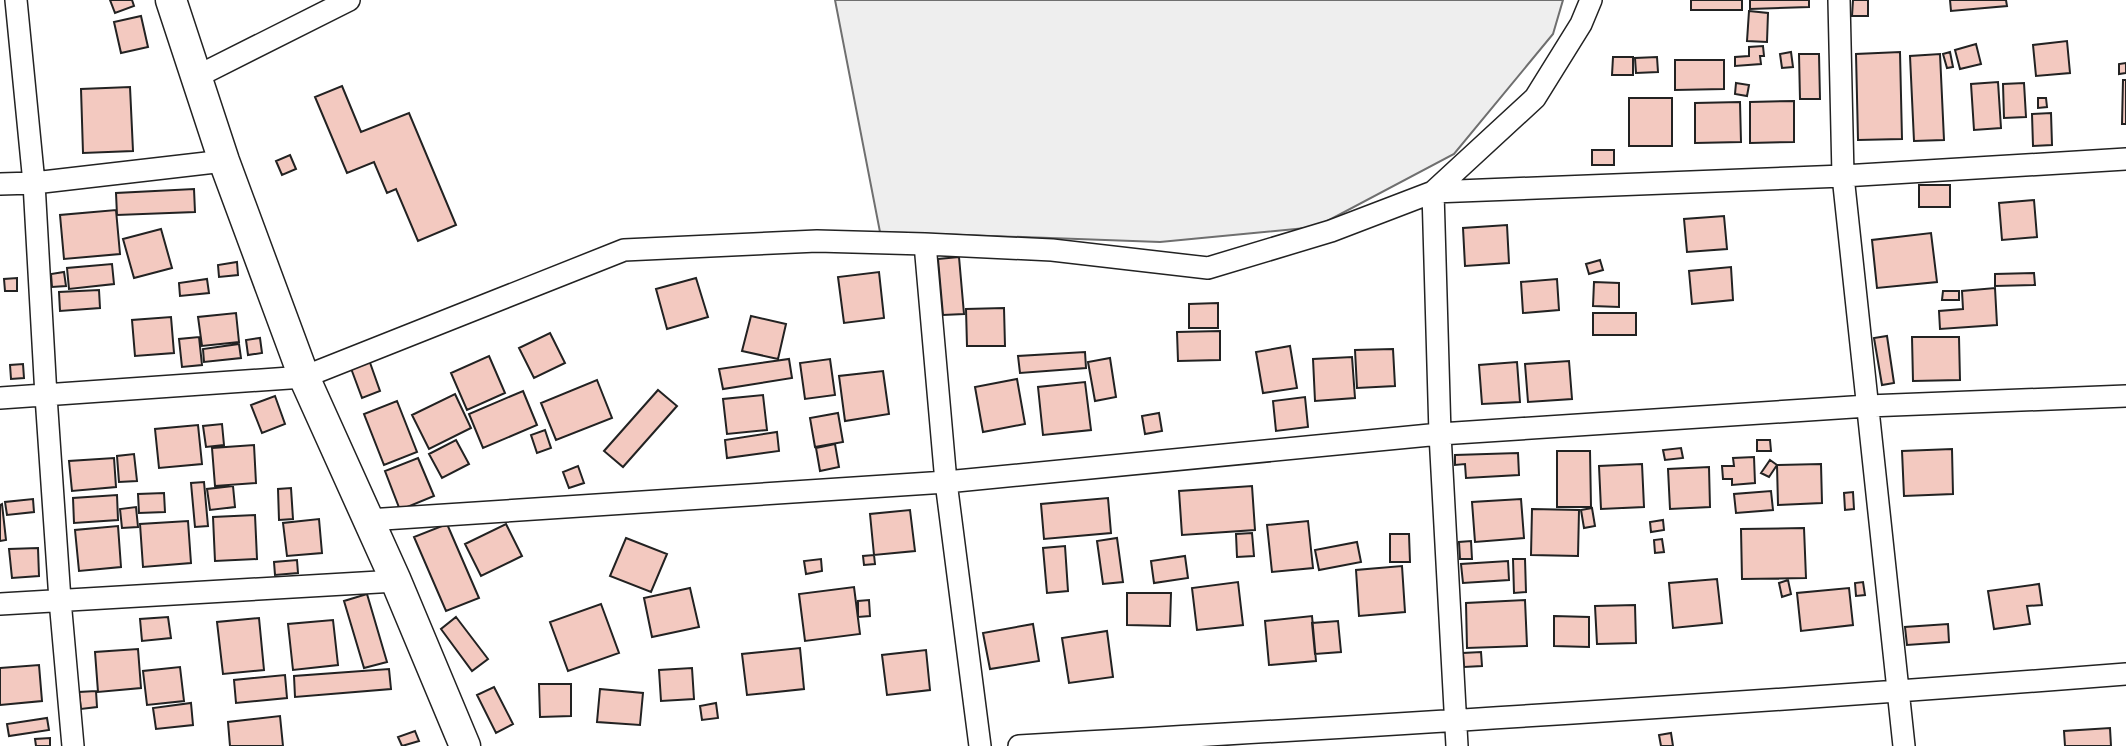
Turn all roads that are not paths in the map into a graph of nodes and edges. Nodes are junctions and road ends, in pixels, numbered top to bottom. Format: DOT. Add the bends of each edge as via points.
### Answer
graph roads {
  1 [pos="16,0"];
  2 [pos="171,0"];
  3 [pos="348,0"];
  4 [pos="1591,0"];
  5 [pos="1839,0"];
  6 [pos="196,77"];
  7 [pos="2126,159"];
  8 [pos="224,161"];
  9 [pos="1843,176"];
  10 [pos="34,183"];
  11 [pos="0,184"];
  12 [pos="1433,192"];
  13 [pos="925,244"];
  14 [pos="304,377"];
  15 [pos="46,396"];
  16 [pos="2126,396"];
  17 [pos="0,398"];
  18 [pos="1868,406"];
  19 [pos="1440,434"];
  20 [pos="946,482"];
  21 [pos="368,520"];
  22 [pos="396,581"];
  23 [pos="60,600"];
  24 [pos="0,604"];
  25 [pos="2126,674"];
  26 [pos="1898,692"];
  27 [pos="1455,722"];
  28 [pos="73,746"];
  29 [pos="465,746"];
  30 [pos="980,746"];
  31 [pos="1019,746"];
  32 [pos="1457,746"];
  33 [pos="1904,746"];
  1 -- 10 [label="street"];
  2 -- 6 [label="street"];
  3 -- 6 [label="street"];
  4 -- 12 [label="street" via="1535,99"];
  5 -- 9 [label="street"];
  6 -- 8 [label="street"];
  7 -- 9 [label="street"];
  8 -- 10 [label="street"];
  8 -- 14 [label="street"];
  9 -- 12 [label="street"];
  9 -- 18 [label="street"];
  10 -- 11 [label="street"];
  10 -- 15 [label="street"];
  12 -- 13 [label="street" via="1331,231 1209,268 1052,250"];
  12 -- 19 [label="street"];
  13 -- 14 [label="street" via="817,241 624,250"];
  13 -- 20 [label="street"];
  14 -- 15 [label="street"];
  14 -- 21 [label="street"];
  15 -- 17 [label="street"];
  15 -- 23 [label="street"];
  16 -- 18 [label="street"];
  18 -- 19 [label="street"];
  18 -- 26 [label="street"];
  19 -- 20 [label="street"];
  19 -- 27 [label="street"];
  20 -- 21 [label="street"];
  20 -- 30 [label="street"];
  21 -- 22 [label="street"];
  22 -- 23 [label="street"];
  22 -- 29 [label="street"];
  23 -- 24 [label="street"];
  23 -- 28 [label="street"];
  25 -- 26 [label="street"];
  26 -- 27 [label="street"];
  26 -- 33 [label="street"];
  27 -- 31 [label="street"];
  27 -- 32 [label="street"];
}
